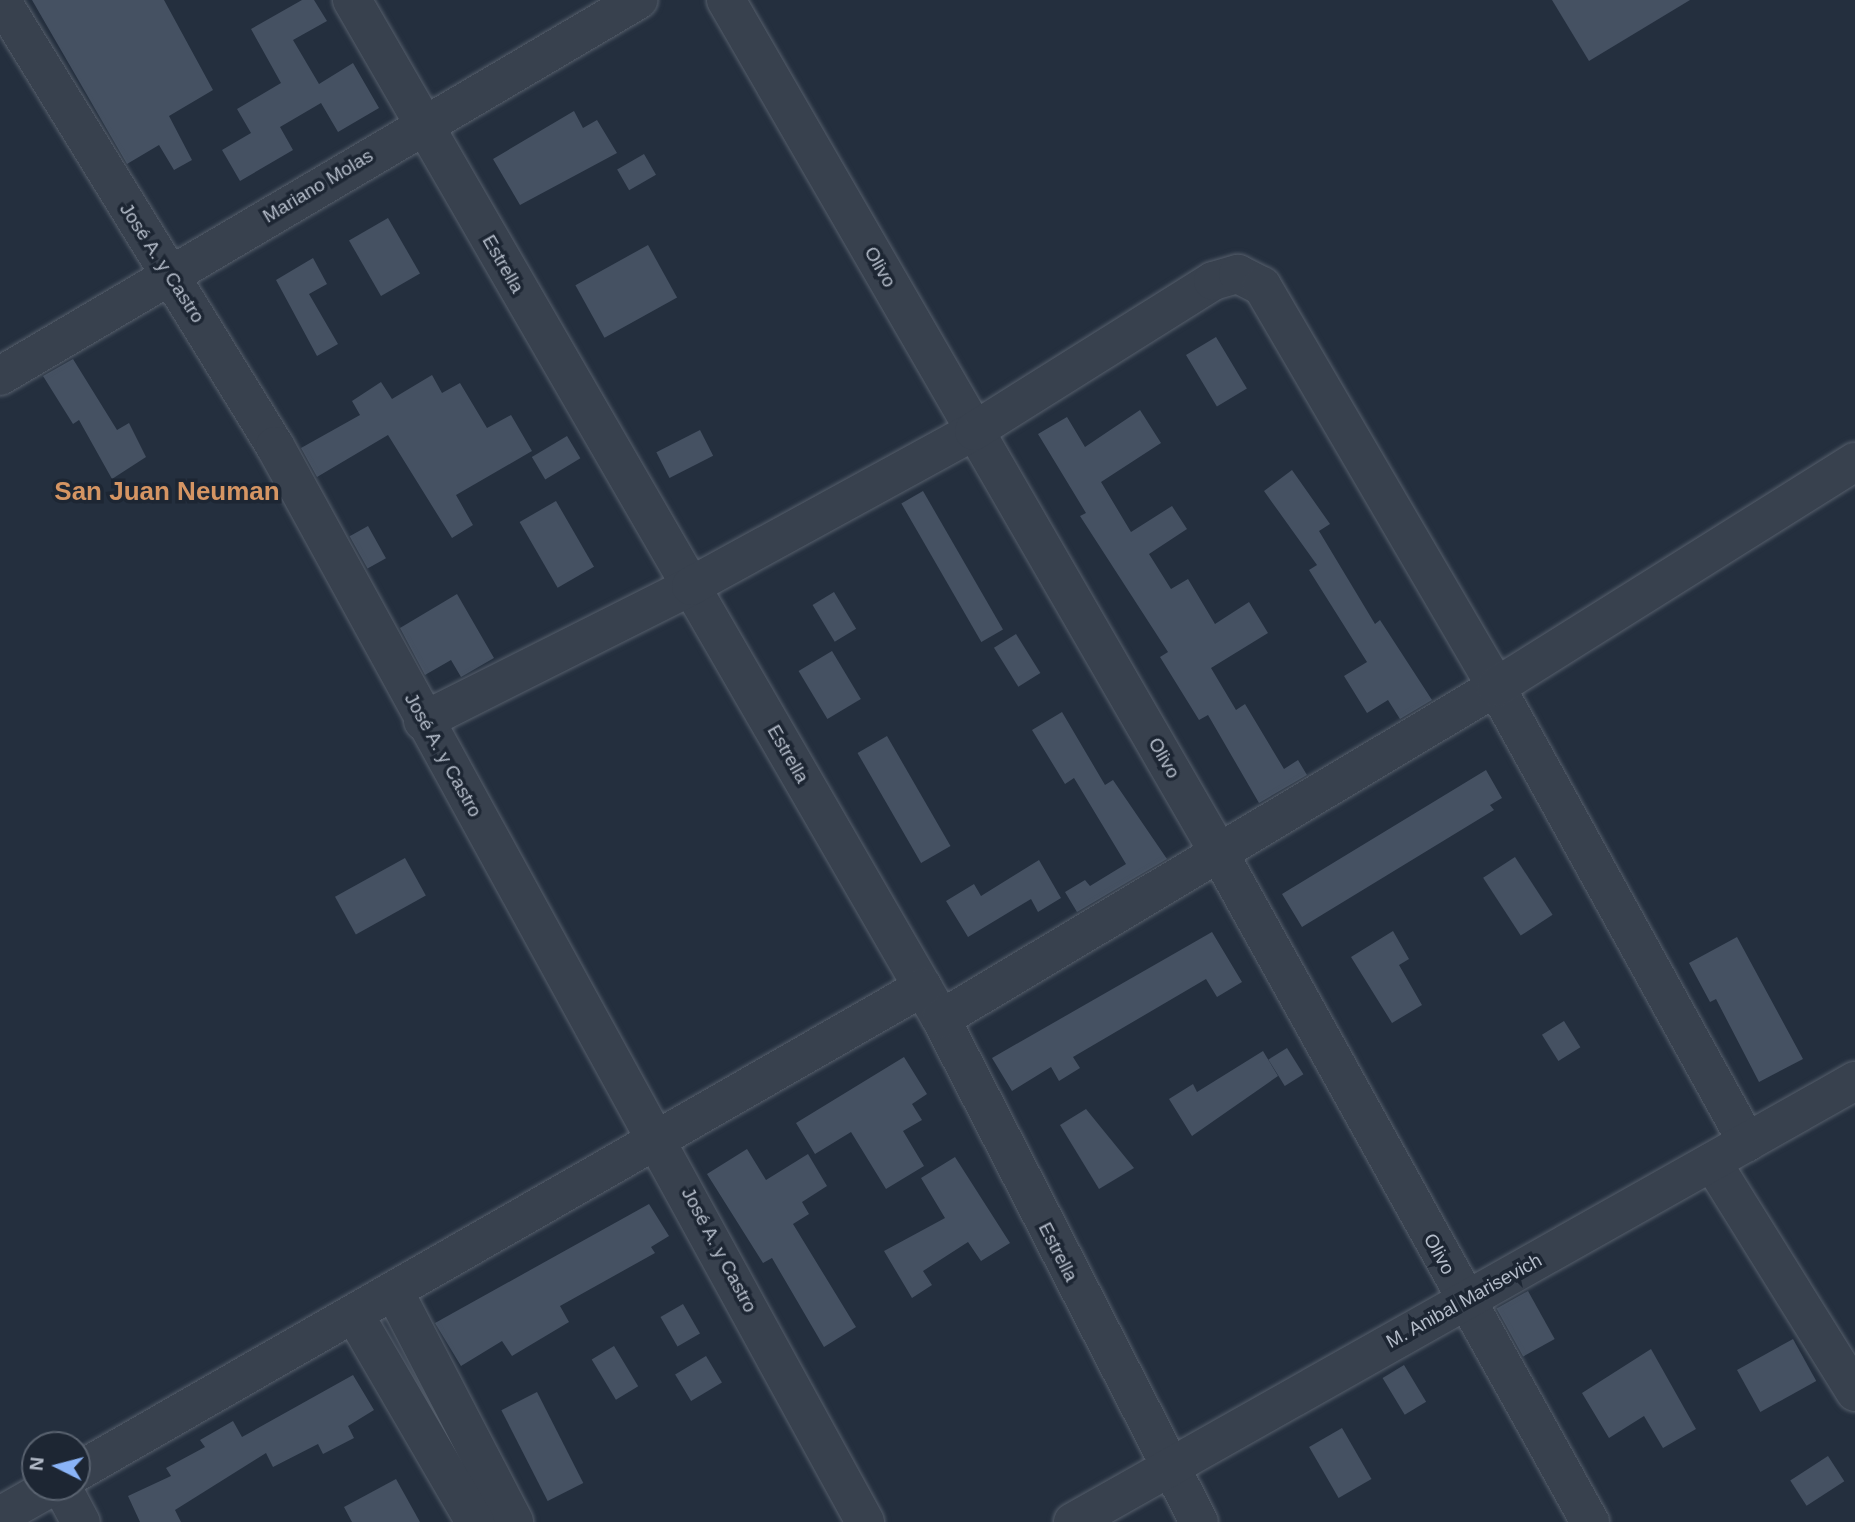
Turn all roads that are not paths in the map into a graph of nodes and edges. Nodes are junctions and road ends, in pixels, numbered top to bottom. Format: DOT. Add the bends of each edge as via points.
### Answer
graph roads {
  1 [pos="1,0"];
  2 [pos="352,0"];
  3 [pos="638,0"];
  4 [pos="726,0"];
  5 [pos="422,124"];
  6 [pos="167,277"];
  7 [pos="0,376"];
  8 [pos="974,431"];
  9 [pos="1855,463"];
  10 [pos="691,586"];
  11 [pos="1496,687"];
  12 [pos="423,721"];
  13 [pos="1220,855"];
  14 [pos="923,987"];
  15 [pos="941,1019"];
  16 [pos="1855,1081"];
  17 [pos="658,1138"];
  18 [pos="1747,1142"];
  19 [pos="1713,1162"];
  20 [pos="395,1293"];
  21 [pos="1464,1300"];
  22 [pos="354,1314"];
  23 [pos="1853,1383"];
  24 [pos="91,1464"];
  25 [pos="1167,1471"];
  26 [pos="26,1501"];
  27 [pos="70,1501"];
  28 [pos="0,1516"];
  29 [pos="81,1522"];
  30 [pos="475,1522"];
  31 [pos="514,1522"];
  32 [pos="864,1522"];
  33 [pos="1073,1522"];
  34 [pos="1199,1522"];
  35 [pos="1590,1522"];
  1 -- 6 [label="street, José A. y Castro"];
  2 -- 5 [label="street, Estrella"];
  3 -- 5 [label="street, Mariano Molas"];
  4 -- 8 [label="street, Olivo"];
  5 -- 6 [label="street, Mariano Molas"];
  5 -- 10 [label="street, Estrella"];
  6 -- 7 [label="street, Mariano Molas"];
  6 -- 12 [label="street, José A. y Castro" via="232,370"];
  8 -- 10 [label="street"];
  8 -- 11 [label="street" via="1213,281 1238,274 1262,286"];
  8 -- 13 [label="street, Olivo"];
  9 -- 11 [label="street"];
  10 -- 12 [label="street"];
  10 -- 14 [label="street, Estrella"];
  11 -- 13 [label="street"];
  11 -- 18 [label="street"];
  12 -- 17 [label="street, José A. y Castro"];
  13 -- 15 [label="street"];
  13 -- 21 [label="street, Olivo"];
  14 -- 15 [label="street, Estrella"];
  14 -- 17 [label="street"];
  15 -- 25 [label="street, Estrella"];
  16 -- 18 [label="street, M. Anibal Marisevich"];
  17 -- 20 [label="street"];
  17 -- 32 [label="street, José A. y Castro"];
  18 -- 19 [label="street, M. Anibal Marisevich"];
  19 -- 21 [label="street, M. Anibal Marisevich"];
  19 -- 23 [label="street"];
  20 -- 22 [label="street"];
  20 -- 31 [label="street"];
  21 -- 25 [label="street, M. Anibal Marisevich"];
  21 -- 35 [label="street, Olivo"];
  22 -- 24 [label="street"];
  22 -- 30 [label="street"];
  25 -- 33 [label="street, M. Anibal Marisevich"];
  25 -- 34 [label="street, Estrella"];
  26 -- 28 [label="street"];
  27 -- 29 [label="street"];
}
